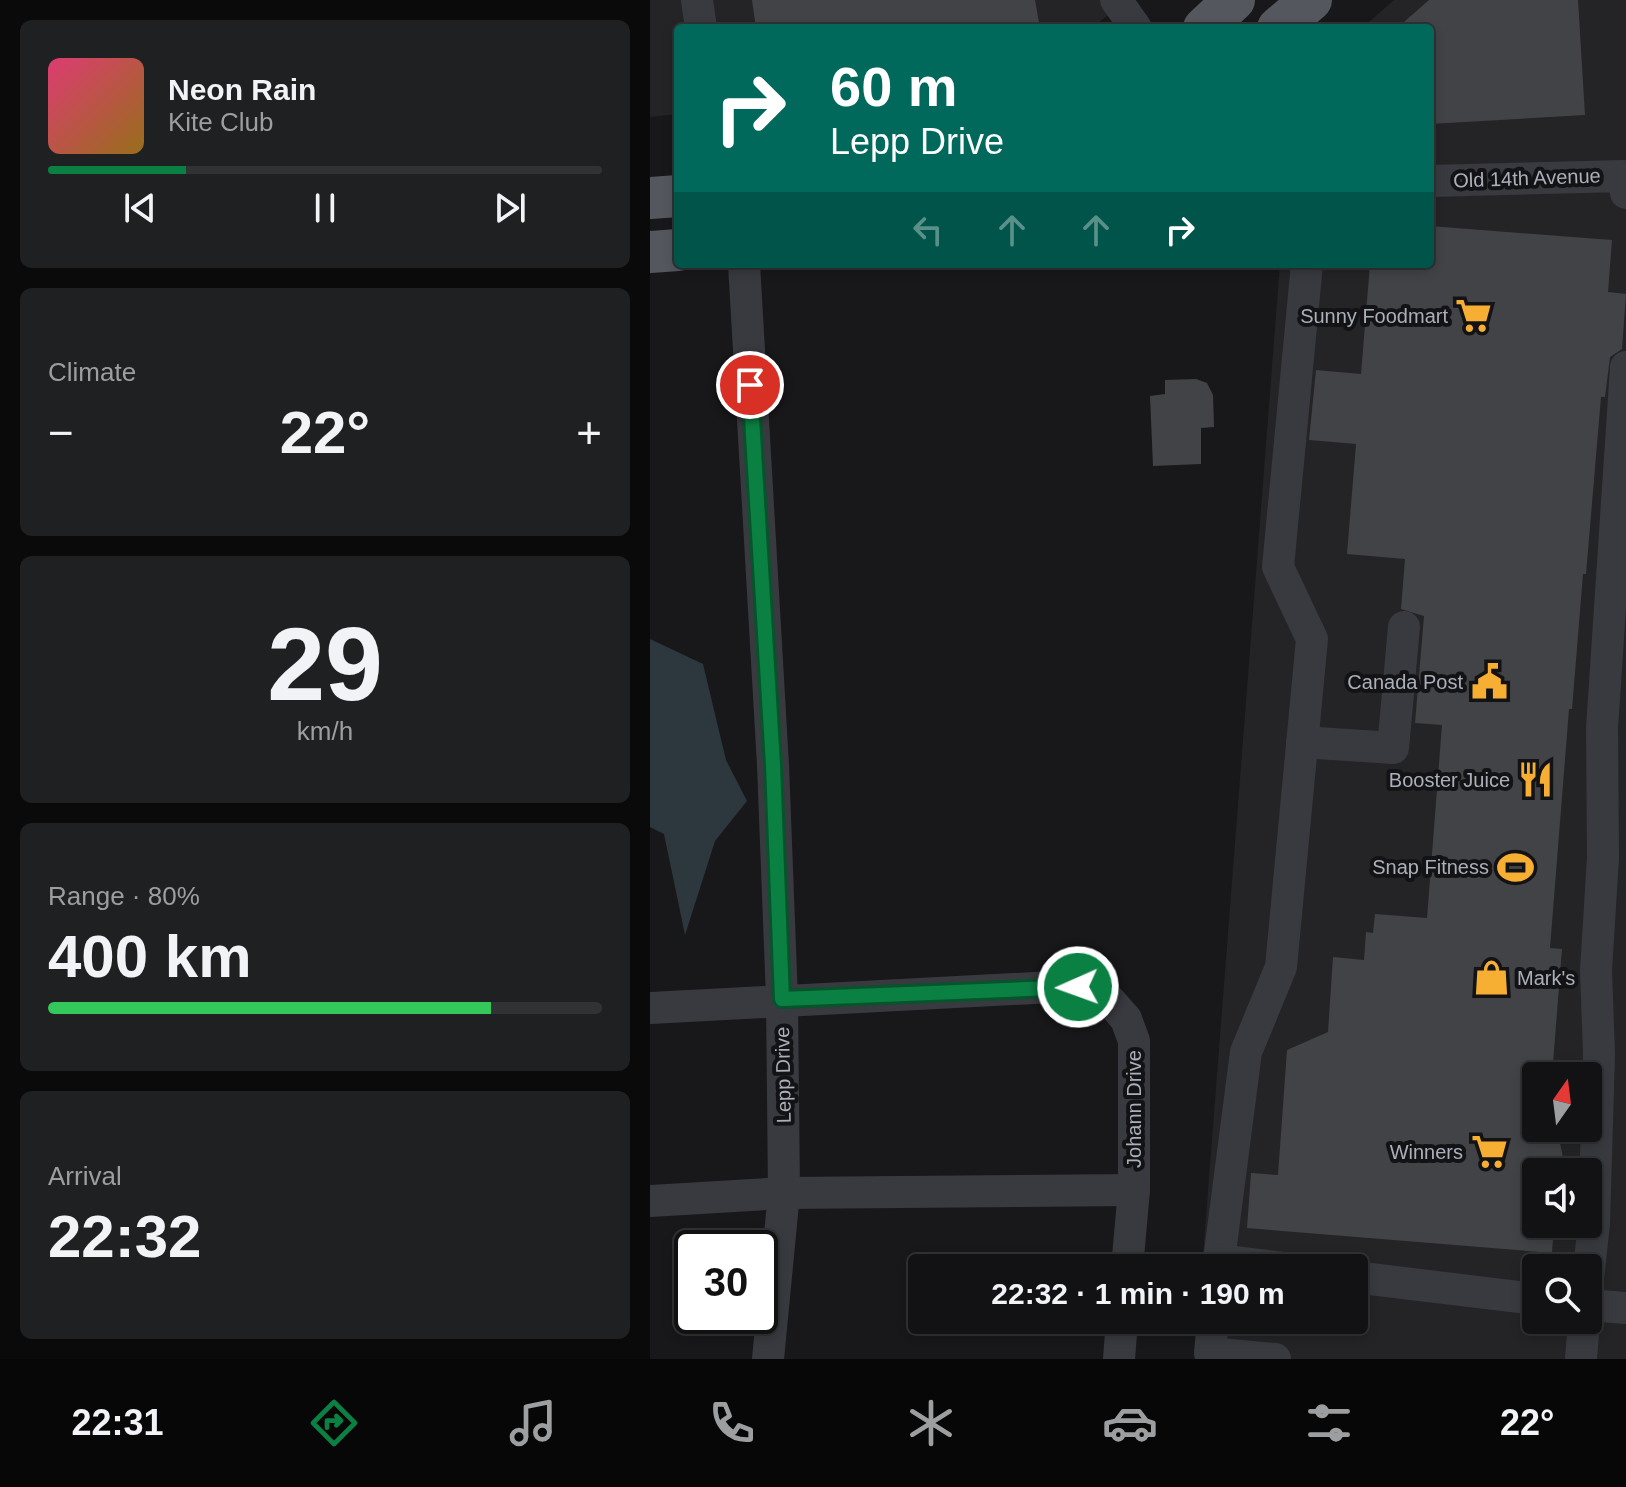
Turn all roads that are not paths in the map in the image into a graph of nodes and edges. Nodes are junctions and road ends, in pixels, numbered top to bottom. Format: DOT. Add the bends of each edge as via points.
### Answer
graph roads {
  1 [pos="697,0"];
  2 [pos="1116,0"];
  3 [pos="1234,0"];
  4 [pos="1311,0"];
  5 [pos="700,24"];
  6 [pos="1133,24"];
  7 [pos="1208,24"];
  8 [pos="1283,24"];
  9 [pos="1434,181"];
  10 [pos="1625,184"];
  11 [pos="674,196"];
  12 [pos="650,198"];
  13 [pos="674,250"];
  14 [pos="650,252"];
  15 [pos="744,268"];
  16 [pos="1307,268"];
  17 [pos="1626,367"];
  18 [pos="1404,627"];
  19 [pos="1302,742"];
  20 [pos="1614,859"];
  21 [pos="782,999"];
  22 [pos="650,1008"];
  23 [pos="1134,1190"];
  24 [pos="784,1193"];
  25 [pos="650,1201"];
  26 [pos="1128,1254"];
  27 [pos="1219,1254"];
  28 [pos="1591,1254"];
  29 [pos="1368,1279"];
  30 [pos="1522,1297"];
  31 [pos="1602,1306"];
  32 [pos="1626,1308"];
  33 [pos="1121,1334"];
  34 [pos="1212,1334"];
  35 [pos="1583,1334"];
  36 [pos="768,1359"];
  37 [pos="1119,1359"];
  38 [pos="1275,1359"];
  39 [pos="1581,1359"];
  1 -- 5 [label="street"];
  2 -- 6 [label="street"];
  3 -- 7 [label="main road"];
  4 -- 8 [label="main road"];
  9 -- 10 [label="street, Old 14th Avenue"];
  11 -- 12 [label="main road"];
  13 -- 14 [label="main road"];
  15 -- 21 [label="street, Lepp Drive"];
  16 -- 19 [label="street" via="1278,567 1312,639"];
  17 -- 20 [label="street" via="1602,728"];
  18 -- 19 [label="street" via="1393,748"];
  19 -- 27 [label="street" via="1281,967 1246,1052"];
  20 -- 28 [label="street" via="1596,970 1599,1054"];
  21 -- 22 [label="street, Johann Drive"];
  21 -- 23 [label="street, Johann Drive" via="1072,986 1100,994 1126,1019 1135,1047"];
  21 -- 24 [label="street, Lepp Drive"];
  23 -- 24 [label="street"];
  23 -- 26 [label="street, Johann Drive"];
  24 -- 25 [label="street"];
  24 -- 36 [label="street, Lepp Drive"];
  29 -- 30 [label="street"];
  31 -- 32 [label="street"];
  33 -- 37 [label="street"];
  34 -- 38 [label="street" via="1210,1353"];
  35 -- 39 [label="street"];
}
